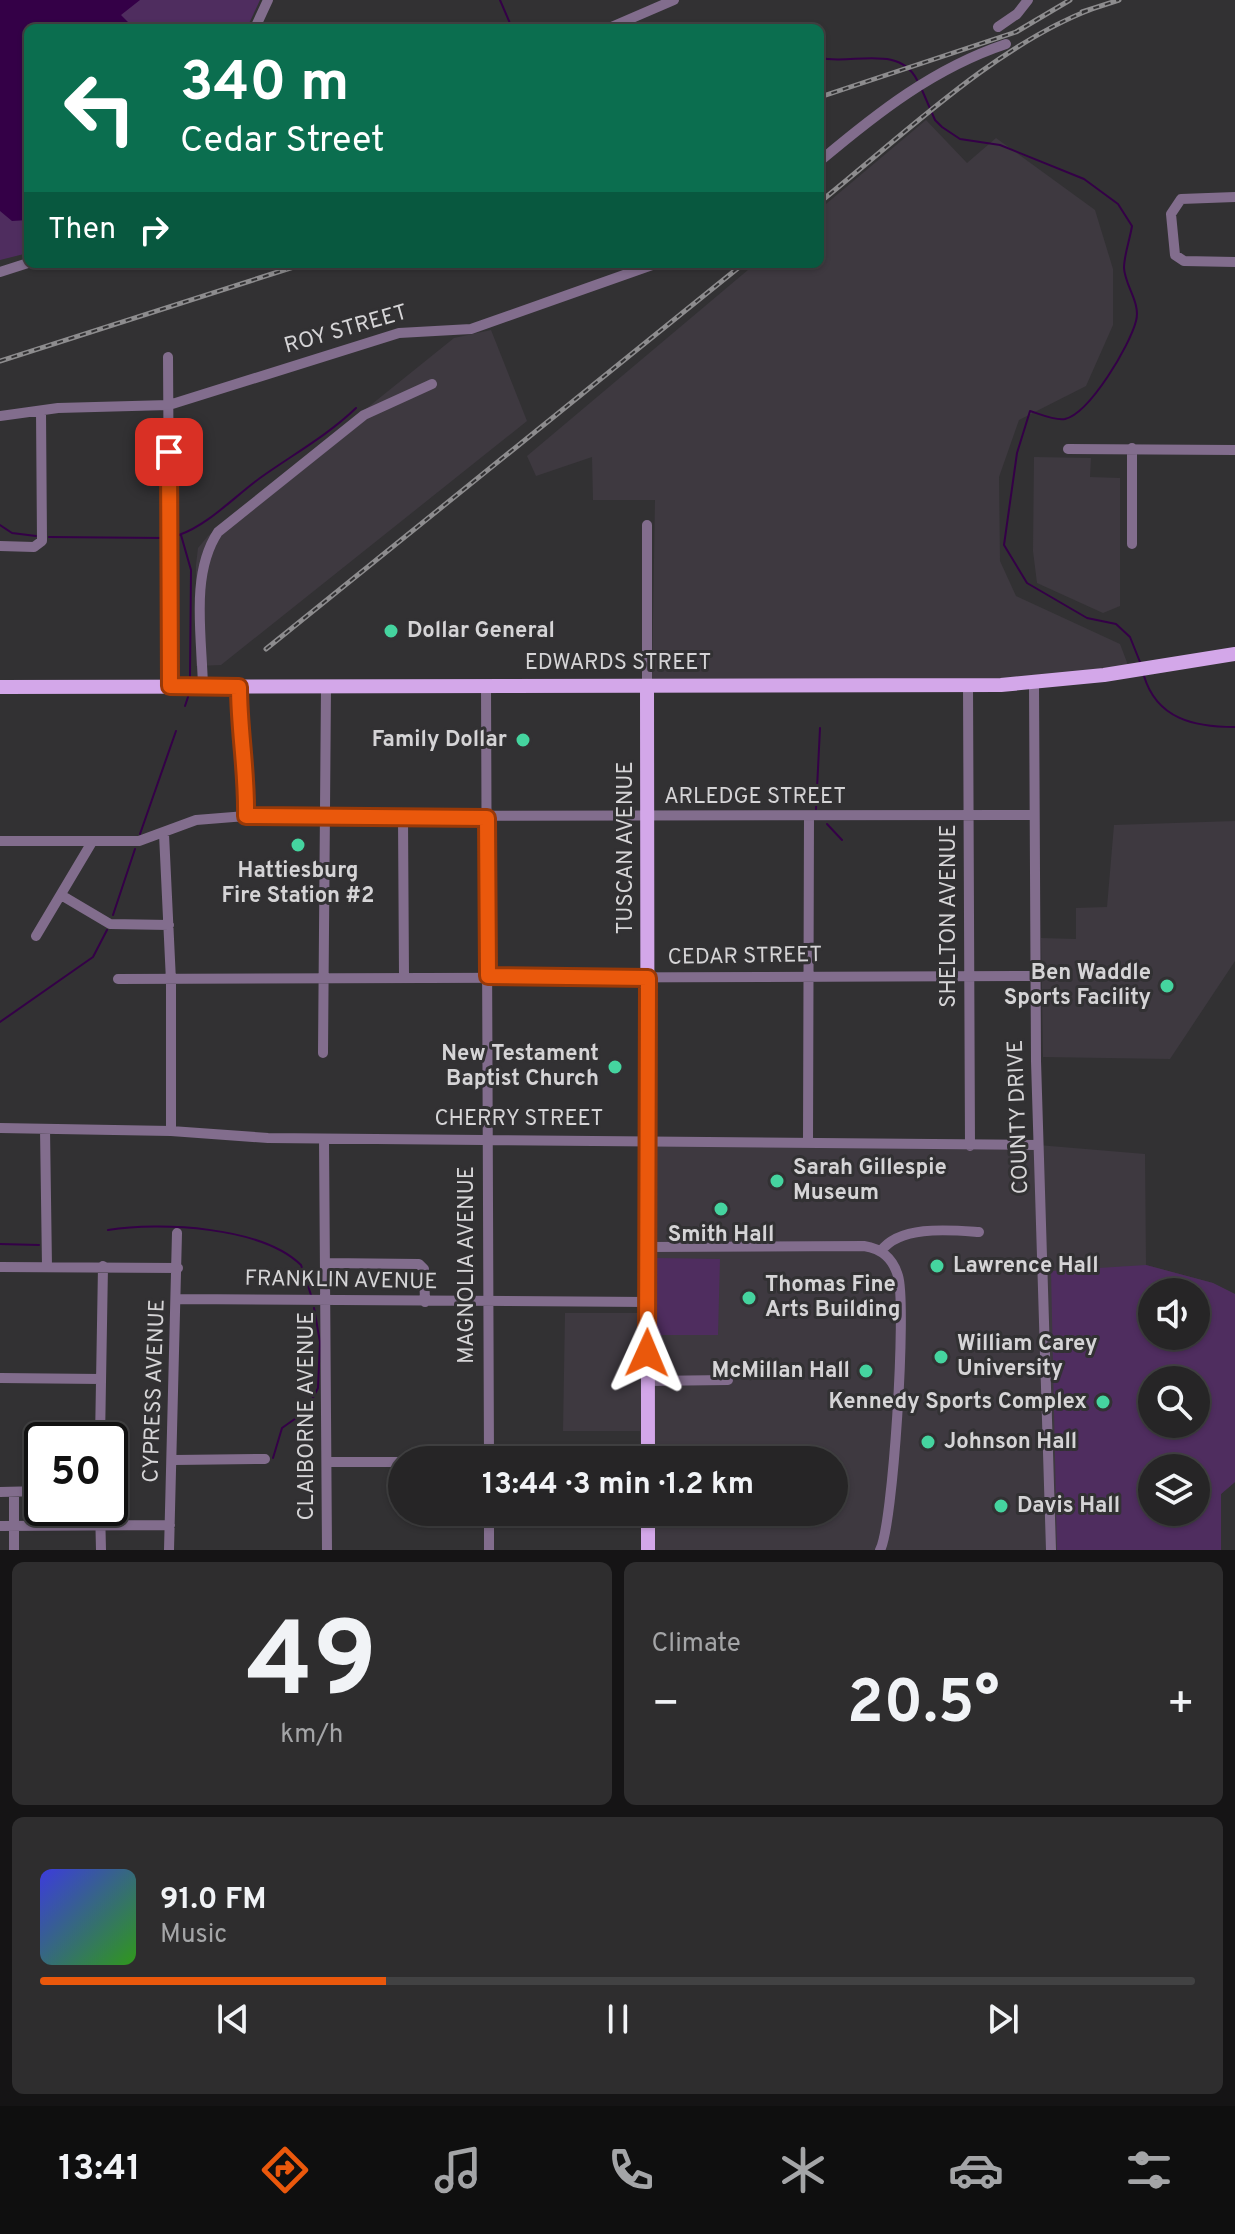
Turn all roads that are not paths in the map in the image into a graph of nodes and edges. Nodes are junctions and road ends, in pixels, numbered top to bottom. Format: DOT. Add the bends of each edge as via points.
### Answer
graph roads {
  1 [pos="268,0"];
  2 [pos="674,0"];
  3 [pos="1028,0"];
  4 [pos="257,24"];
  5 [pos="618,24"];
  6 [pos="998,27"];
  7 [pos="1006,44"];
  8 [pos="824,158"];
  9 [pos="1235,197"];
  10 [pos="1235,262"];
  11 [pos="24,264"];
  12 [pos="644,268"];
  13 [pos="0,272"];
  14 [pos="168,357"];
  15 [pos="432,384"];
  16 [pos="169,405"];
  17 [pos="41,411"];
  18 [pos="0,416"];
  19 [pos="1132,448"];
  20 [pos="1068,449"];
  21 [pos="1235,450"];
  22 [pos="647,525"];
  23 [pos="1132,544"];
  24 [pos="0,546"];
  25 [pos="1235,654"];
  26 [pos="1034,683"];
  27 [pos="968,685"];
  28 [pos="170,686"];
  29 [pos="486,686"];
  30 [pos="647,686"];
  31 [pos="0,687"];
  32 [pos="203,687"];
  33 [pos="239,687"];
  34 [pos="326,687"];
  35 [pos="1034,815"];
  36 [pos="246,816"];
  37 [pos="809,816"];
  38 [pos="324,817"];
  39 [pos="647,817"];
  40 [pos="403,818"];
  41 [pos="487,818"];
  42 [pos="968,818"];
  43 [pos="164,834"];
  44 [pos="0,841"];
  45 [pos="92,842"];
  46 [pos="61,895"];
  47 [pos="169,925"];
  48 [pos="36,936"];
  49 [pos="969,975"];
  50 [pos="404,976"];
  51 [pos="488,976"];
  52 [pos="808,976"];
  53 [pos="1035,976"];
  54 [pos="322,978"];
  55 [pos="648,978"];
  56 [pos="118,979"];
  57 [pos="171,981"];
  58 [pos="323,1053"];
  59 [pos="0,1128"];
  60 [pos="45,1129"];
  61 [pos="171,1131"];
  62 [pos="324,1139"];
  63 [pos="648,1139"];
  64 [pos="487,1140"];
  65 [pos="808,1143"];
  66 [pos="1038,1145"];
  67 [pos="970,1146"];
  68 [pos="979,1232"];
  69 [pos="177,1233"];
  70 [pos="648,1247"];
  71 [pos="881,1251"];
  72 [pos="325,1263"];
  73 [pos="103,1266"];
  74 [pos="0,1267"];
  75 [pos="47,1267"];
  76 [pos="178,1268"];
  77 [pos="178,1299"];
  78 [pos="326,1302"];
  79 [pos="425,1302"];
  80 [pos="648,1302"];
  81 [pos="487,1303"];
  82 [pos="0,1378"];
  83 [pos="101,1379"];
  84 [pos="728,1380"];
  85 [pos="647,1381"];
  86 [pos="100,1422"];
  87 [pos="489,1446"];
  88 [pos="648,1446"];
  89 [pos="265,1459"];
  90 [pos="174,1460"];
  91 [pos="327,1462"];
  92 [pos="388,1462"];
  93 [pos="0,1492"];
  94 [pos="14,1492"];
  95 [pos="24,1492"];
  96 [pos="170,1525"];
  97 [pos="0,1526"];
  98 [pos="14,1526"];
  99 [pos="24,1526"];
  100 [pos="102,1526"];
  101 [pos="128,1526"];
  102 [pos="489,1526"];
  103 [pos="648,1526"];
  104 [pos="885,1547"];
  105 [pos="14,1550"];
  106 [pos="101,1550"];
  107 [pos="169,1550"];
  108 [pos="327,1550"];
  109 [pos="489,1550"];
  110 [pos="648,1550"];
  111 [pos="1051,1550"];
  1 -- 4 [label="street"];
  2 -- 5 [label="street"];
  3 -- 6 [label="street"];
  7 -- 8 [label="street" via="964,58 903,95"];
  9 -- 10 [label="street" via="1181,199 1171,214 1171,237 1175,255 1184,261"];
  11 -- 13 [label="street"];
  12 -- 16 [label="street, ROY STREET" via="471,329 399,333"];
  14 -- 16 [label="street"];
  15 -- 32 [label="street" via="364,415 218,532 205,551 202,575"];
  16 -- 17 [label="street, ROY STREET"];
  16 -- 28 [label="street"];
  17 -- 18 [label="street, ROY STREET"];
  17 -- 24 [label="street" via="41,544"];
  19 -- 20 [label="street"];
  19 -- 21 [label="street"];
  19 -- 23 [label="street"];
  22 -- 30 [label="street, TUSCAN AVENUE"];
  25 -- 26 [label="main road, EDWARDS STREET"];
  26 -- 27 [label="main road, EDWARDS STREET"];
  26 -- 35 [label="street, COUNTY DRIVE"];
  27 -- 30 [label="main road, EDWARDS STREET"];
  27 -- 42 [label="street, SHELTON AVENUE"];
  28 -- 31 [label="main road, EDWARDS STREET"];
  28 -- 32 [label="main road, EDWARDS STREET"];
  29 -- 30 [label="main road, EDWARDS STREET"];
  29 -- 34 [label="main road, EDWARDS STREET"];
  29 -- 41 [label="street, MAGNOLIA AVENUE"];
  30 -- 39 [label="main road, TUSCAN AVENUE"];
  32 -- 33 [label="main road, EDWARDS STREET"];
  33 -- 34 [label="main road, EDWARDS STREET"];
  33 -- 36 [label="street"];
  34 -- 38 [label="street"];
  35 -- 42 [label="street, ARLEDGE STREET"];
  35 -- 53 [label="street, COUNTY DRIVE"];
  36 -- 38 [label="street, ARLEDGE STREET"];
  36 -- 43 [label="street, ARLEDGE STREET" via="196,820"];
  37 -- 39 [label="street, ARLEDGE STREET"];
  37 -- 42 [label="street, ARLEDGE STREET"];
  37 -- 52 [label="street"];
  38 -- 40 [label="street, ARLEDGE STREET"];
  38 -- 54 [label="street"];
  39 -- 41 [label="street, ARLEDGE STREET"];
  39 -- 55 [label="main road, TUSCAN AVENUE"];
  40 -- 41 [label="street, ARLEDGE STREET"];
  40 -- 50 [label="street"];
  41 -- 51 [label="street, MAGNOLIA AVENUE"];
  42 -- 49 [label="street, SHELTON AVENUE"];
  43 -- 45 [label="street, ARLEDGE STREET" via="139,841"];
  43 -- 47 [label="street"];
  44 -- 45 [label="street, ARLEDGE STREET"];
  45 -- 46 [label="street"];
  46 -- 47 [label="street" via="110,924"];
  46 -- 48 [label="street"];
  47 -- 57 [label="street"];
  49 -- 52 [label="street, CEDAR STREET"];
  49 -- 53 [label="street, CEDAR STREET"];
  49 -- 67 [label="street, SHELTON AVENUE"];
  50 -- 51 [label="street, CEDAR STREET"];
  50 -- 54 [label="street, CEDAR STREET"];
  51 -- 55 [label="street, CEDAR STREET"];
  51 -- 64 [label="street, MAGNOLIA AVENUE"];
  52 -- 55 [label="street, CEDAR STREET"];
  52 -- 65 [label="street"];
  53 -- 66 [label="street, COUNTY DRIVE"];
  54 -- 57 [label="street, CEDAR STREET"];
  54 -- 58 [label="street"];
  55 -- 63 [label="main road, TUSCAN AVENUE"];
  56 -- 57 [label="street, CEDAR STREET"];
  57 -- 61 [label="street"];
  59 -- 60 [label="street, CHERRY STREET"];
  60 -- 61 [label="street, CHERRY STREET"];
  60 -- 75 [label="street"];
  61 -- 62 [label="street, CHERRY STREET"];
  62 -- 64 [label="street, CHERRY STREET"];
  62 -- 72 [label="street, CLAIBORNE AVENUE"];
  63 -- 64 [label="street, CHERRY STREET"];
  63 -- 65 [label="street, CHERRY STREET"];
  63 -- 70 [label="main road, TUSCAN AVENUE"];
  64 -- 81 [label="street, MAGNOLIA AVENUE"];
  65 -- 67 [label="street, CHERRY STREET"];
  66 -- 67 [label="street, CHERRY STREET"];
  66 -- 111 [label="street, COUNTY DRIVE"];
  68 -- 71 [label="street" via="923,1232"];
  69 -- 76 [label="street, CYPRESS AVENUE"];
  70 -- 71 [label="street" via="864,1246"];
  70 -- 80 [label="main road, TUSCAN AVENUE"];
  71 -- 104 [label="street" via="898,1275 902,1331"];
  72 -- 78 [label="street, CLAIBORNE AVENUE"];
  72 -- 79 [label="street" via="419,1264 424,1269"];
  73 -- 75 [label="street"];
  73 -- 76 [label="street"];
  73 -- 83 [label="street"];
  74 -- 75 [label="street"];
  76 -- 77 [label="street, CYPRESS AVENUE"];
  77 -- 78 [label="street, FRANKLIN AVENUE"];
  77 -- 90 [label="street, CYPRESS AVENUE"];
  78 -- 79 [label="street, FRANKLIN AVENUE"];
  78 -- 91 [label="street, CLAIBORNE AVENUE"];
  79 -- 81 [label="street, FRANKLIN AVENUE"];
  80 -- 81 [label="street, FRANKLIN AVENUE"];
  80 -- 85 [label="main road, TUSCAN AVENUE"];
  81 -- 87 [label="street, MAGNOLIA AVENUE"];
  82 -- 83 [label="street"];
  83 -- 86 [label="street"];
  84 -- 85 [label="street"];
  85 -- 88 [label="main road, TUSCAN AVENUE"];
  89 -- 90 [label="street"];
  90 -- 96 [label="street, CYPRESS AVENUE"];
  91 -- 92 [label="street"];
  91 -- 108 [label="street, CLAIBORNE AVENUE"];
  93 -- 94 [label="street"];
  94 -- 95 [label="street"];
  94 -- 98 [label="street"];
  96 -- 101 [label="street"];
  96 -- 107 [label="street, CYPRESS AVENUE"];
  97 -- 98 [label="street"];
  98 -- 99 [label="street"];
  98 -- 105 [label="street"];
  100 -- 106 [label="street"];
  102 -- 109 [label="street"];
  103 -- 110 [label="main road"];
}
